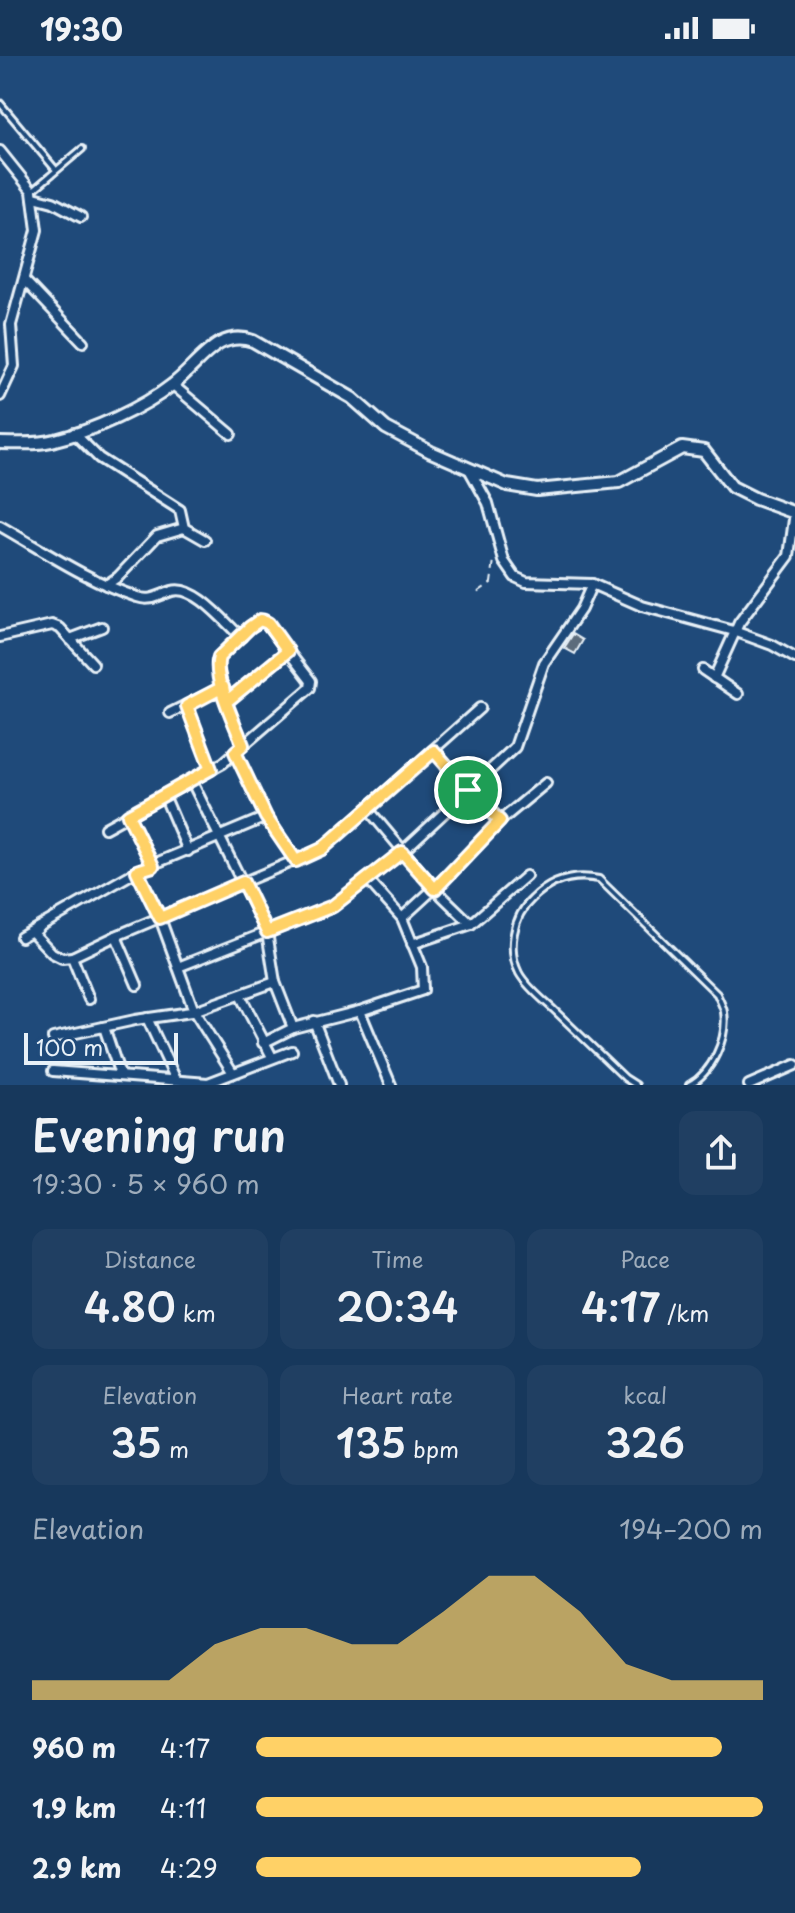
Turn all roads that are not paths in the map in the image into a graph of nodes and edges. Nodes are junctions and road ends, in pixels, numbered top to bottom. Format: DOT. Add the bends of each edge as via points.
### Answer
graph roads {
  1 [pos="0,103"];
  2 [pos="82,149"];
  3 [pos="0,151"];
  4 [pos="56,170"];
  5 [pos="33,194"];
  6 [pos="81,217"];
  7 [pos="24,280"];
  8 [pos="83,342"];
  9 [pos="173,385"];
  10 [pos="0,396"];
  11 [pos="74,433"];
  12 [pos="231,434"];
  13 [pos="0,443"];
  14 [pos="468,468"];
  15 [pos="795,512"];
  16 [pos="0,526"];
  17 [pos="184,528"];
  18 [pos="205,540"];
  19 [pos="592,584"];
  20 [pos="106,585"];
  21 [pos="102,627"];
  22 [pos="734,631"];
  23 [pos="0,637"];
  24 [pos="241,637"];
  25 [pos="70,639"];
  26 [pos="288,651"];
  27 [pos="795,658"];
  28 [pos="93,664"];
  29 [pos="703,670"];
  30 [pos="714,678"];
  31 [pos="223,687"];
  32 [pos="738,694"];
  33 [pos="226,702"];
  34 [pos="187,706"];
  35 [pos="480,708"];
  36 [pos="170,713"];
  37 [pos="243,745"];
  38 [pos="434,751"];
  39 [pos="235,752"];
  40 [pos="211,769"];
  41 [pos="191,780"];
  42 [pos="546,783"];
  43 [pos="468,790"];
  44 [pos="164,795"];
  45 [pos="368,809"];
  46 [pos="128,815"];
  47 [pos="266,817"];
  48 [pos="500,821"];
  49 [pos="105,828"];
  50 [pos="220,838"];
  51 [pos="188,851"];
  52 [pos="402,852"];
  53 [pos="296,861"];
  54 [pos="153,866"];
  55 [pos="137,871"];
  56 [pos="526,876"];
  57 [pos="367,879"];
  58 [pos="243,882"];
  59 [pos="435,889"];
  60 [pos="160,918"];
  61 [pos="402,918"];
  62 [pos="471,924"];
  63 [pos="39,928"];
  64 [pos="267,932"];
  65 [pos="116,936"];
  66 [pos="21,937"];
  67 [pos="412,944"];
  68 [pos="72,957"];
  69 [pos="178,967"];
  70 [pos="275,982"];
  71 [pos="137,985"];
  72 [pos="240,995"];
  73 [pos="89,999"];
  74 [pos="194,1011"];
  75 [pos="360,1011"];
  76 [pos="147,1018"];
  77 [pos="314,1021"];
  78 [pos="104,1027"];
  79 [pos="293,1028"];
  80 [pos="53,1038"];
  81 [pos="263,1043"];
  82 [pos="292,1051"];
  83 [pos="272,1057"];
  84 [pos="795,1065"];
  85 [pos="53,1071"];
  86 [pos="233,1073"];
  87 [pos="120,1075"];
  88 [pos="176,1080"];
  89 [pos="774,1081"];
  90 [pos="339,1085"];
  91 [pos="391,1085"];
  92 [pos="636,1085"];
  93 [pos="689,1085"];
  94 [pos="749,1085"];
  1 -- 4 [label="lane"];
  2 -- 4 [label="lane"];
  3 -- 5 [label="street"];
  4 -- 5 [label="lane"];
  5 -- 6 [label="street"];
  5 -- 7 [label="street" via="37,230"];
  7 -- 8 [label="street"];
  7 -- 10 [label="street" via="11,325 14,366"];
  9 -- 11 [label="street"];
  9 -- 12 [label="street"];
  9 -- 14 [label="street" via="223,340 244,338 352,398 386,428"];
  11 -- 13 [label="street" via="53,441"];
  11 -- 17 [label="street" via="99,458 180,510"];
  14 -- 15 [label="street" via="507,485 551,489 619,482 682,448 704,451 732,487"];
  14 -- 19 [label="street" via="488,503 504,561 515,577"];
  15 -- 22 [label="street" via="789,556"];
  16 -- 20 [label="street"];
  17 -- 18 [label="street"];
  17 -- 20 [label="street" via="157,536"];
  19 -- 22 [label="street" via="642,606"];
  19 -- 43 [label="street" via="544,663 515,747"];
  20 -- 24 [label="street" via="148,599 190,591"];
  21 -- 25 [label="street"];
  22 -- 27 [label="street"];
  22 -- 30 [label="street"];
  23 -- 25 [label="street" via="52,625"];
  24 -- 26 [label="street" via="264,620"];
  24 -- 31 [label="street" via="218,660"];
  25 -- 28 [label="street"];
  26 -- 33 [label="street"];
  26 -- 37 [label="street" via="312,685"];
  29 -- 30 [label="street"];
  30 -- 32 [label="street"];
  31 -- 33 [label="street"];
  31 -- 34 [label="street"];
  33 -- 37 [label="street"];
  34 -- 36 [label="street"];
  34 -- 40 [label="street"];
  35 -- 38 [label="street"];
  37 -- 39 [label="street"];
  38 -- 43 [label="street"];
  38 -- 45 [label="street"];
  39 -- 40 [label="street"];
  39 -- 47 [label="street"];
  40 -- 41 [label="street"];
  41 -- 44 [label="street"];
  41 -- 50 [label="street"];
  42 -- 48 [label="street"];
  43 -- 48 [label="street"];
  43 -- 52 [label="street"];
  44 -- 46 [label="street"];
  44 -- 51 [label="street"];
  45 -- 52 [label="street"];
  45 -- 53 [label="street" via="322,849"];
  46 -- 49 [label="street"];
  46 -- 54 [label="street"];
  47 -- 50 [label="street"];
  47 -- 53 [label="street"];
  48 -- 59 [label="street"];
  50 -- 51 [label="street"];
  50 -- 58 [label="street"];
  51 -- 54 [label="street"];
  52 -- 57 [label="street"];
  52 -- 59 [label="street"];
  53 -- 58 [label="street"];
  54 -- 55 [label="street"];
  55 -- 60 [label="street"];
  55 -- 63 [label="street"];
  56 -- 62 [label="street"];
  57 -- 61 [label="street"];
  57 -- 64 [label="street" via="333,906"];
  58 -- 60 [label="street"];
  58 -- 64 [label="street"];
  59 -- 61 [label="street"];
  59 -- 62 [label="street"];
  60 -- 65 [label="street"];
  60 -- 69 [label="street"];
  61 -- 67 [label="street"];
  62 -- 67 [label="street"];
  63 -- 66 [label="street"];
  63 -- 68 [label="street" via="33,933 52,953"];
  64 -- 69 [label="street"];
  64 -- 70 [label="street"];
  65 -- 68 [label="street"];
  65 -- 71 [label="street"];
  67 -- 75 [label="street" via="422,967 423,990"];
  68 -- 73 [label="street"];
  69 -- 74 [label="street"];
  70 -- 72 [label="street"];
  70 -- 79 [label="street"];
  72 -- 74 [label="street"];
  72 -- 81 [label="street"];
  74 -- 76 [label="street"];
  74 -- 86 [label="street"];
  75 -- 77 [label="street"];
  75 -- 91 [label="street"];
  76 -- 78 [label="street"];
  76 -- 88 [label="street"];
  77 -- 79 [label="street"];
  77 -- 90 [label="street"];
  78 -- 80 [label="street"];
  78 -- 87 [label="street"];
  79 -- 81 [label="street"];
  81 -- 83 [label="street"];
  82 -- 83 [label="street"];
  83 -- 86 [label="street"];
  84 -- 89 [label="street"];
  85 -- 87 [label="street"];
  86 -- 88 [label="street" via="208,1083"];
  87 -- 88 [label="street"];
  89 -- 94 [label="street"];
  92 -- 93 [label="lane" via="519,973 513,949 517,920 541,890 565,878 599,879 717,994 724,1011 715,1058"];
}
